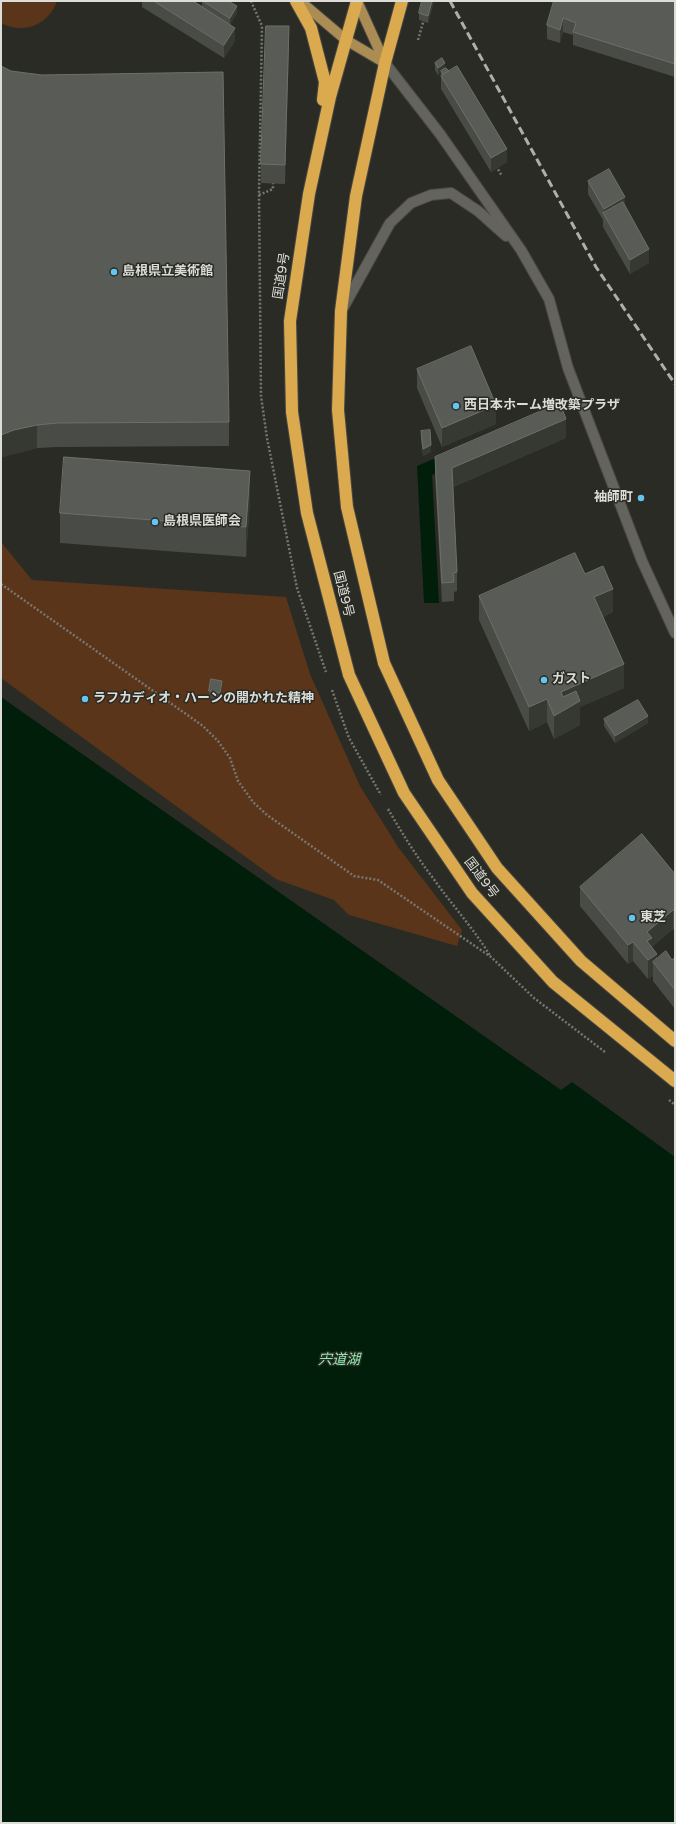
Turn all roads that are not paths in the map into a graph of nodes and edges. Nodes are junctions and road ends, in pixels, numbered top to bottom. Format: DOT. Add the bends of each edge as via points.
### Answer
graph roads {
  1 [pos="296,1"];
  2 [pos="300,1"];
  3 [pos="357,1"];
  4 [pos="402,1"];
  5 [pos="346,40"];
  6 [pos="385,62"];
  7 [pos="317,155"];
  8 [pos="521,250"];
  9 [pos="341,311"];
  10 [pos="675,633"];
  11 [pos="675,1040"];
  12 [pos="675,1081"];
  1 -- 7 [label="highway" via="311,28 325,82"];
  2 -- 5 [label="main road"];
  3 -- 5 [label="highway, 国道9号"];
  3 -- 6 [label="main road"];
  4 -- 6 [label="highway, 国道9号"];
  5 -- 6 [label="main road"];
  5 -- 7 [label="highway, 国道9号"];
  6 -- 8 [label="street" via="440,134"];
  6 -- 9 [label="highway, 国道9号" via="356,196"];
  7 -- 12 [label="highway, 国道9号" via="290,321 292,412 307,513 349,675 404,793 472,893 553,982"];
  8 -- 9 [label="street" via="478,211 451,193 431,195 411,203 390,223"];
  8 -- 10 [label="street" via="549,299 568,368 642,561"];
  9 -- 11 [label="highway, 国道9号" via="338,410 347,507 384,663 438,780 497,868 581,962"];
}
